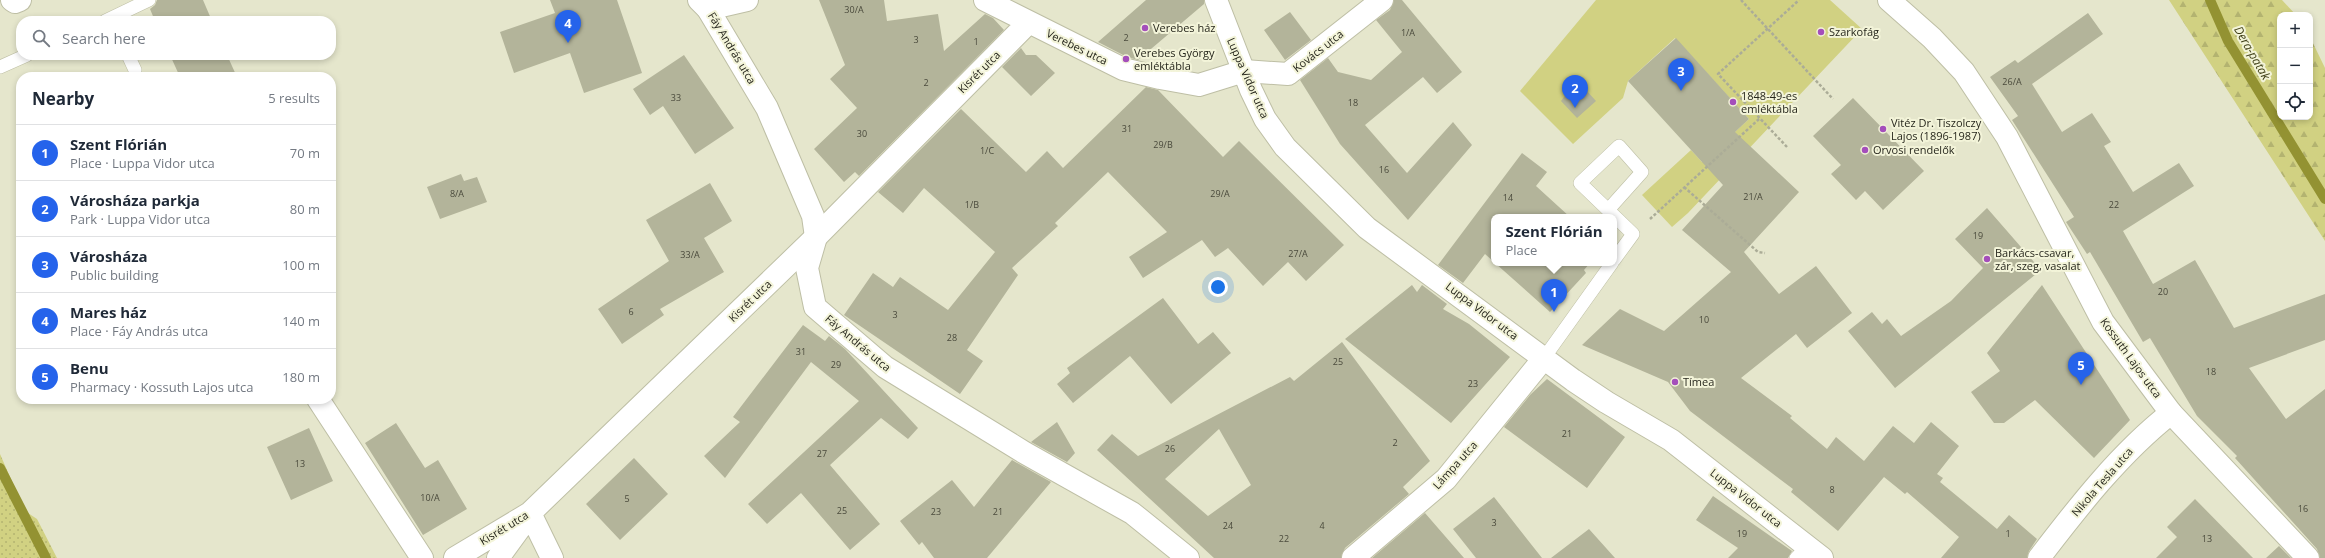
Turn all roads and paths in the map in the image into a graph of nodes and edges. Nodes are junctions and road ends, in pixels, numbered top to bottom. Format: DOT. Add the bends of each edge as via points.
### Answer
graph roads {
  1 [pos="12,0"];
  2 [pos="20,0"];
  3 [pos="149,0"];
  4 [pos="747,0"];
  5 [pos="985,0"];
  6 [pos="1216,0"];
  7 [pos="1382,0"];
  8 [pos="1741,0"];
  9 [pos="1799,0"];
  10 [pos="1889,0"];
  11 [pos="704,4"];
  12 [pos="117,16"];
  13 [pos="1028,23"];
  14 [pos="1767,28"];
  15 [pos="16,60"];
  16 [pos="130,60"];
  17 [pos="0,67"];
  18 [pos="135,70"];
  19 [pos="1244,71"];
  20 [pos="1833,99"];
  21 [pos="1759,119"];
  22 [pos="1787,147"];
  23 [pos="1684,187"];
  24 [pos="1608,210"];
  25 [pos="1612,214"];
  26 [pos="1617,219"];
  27 [pos="1633,234"];
  28 [pos="816,237"];
  29 [pos="1765,253"];
  30 [pos="1617,256"];
  31 [pos="1610,266"];
  32 [pos="1544,358"];
  33 [pos="321,404"];
  34 [pos="2170,413"];
  35 [pos="530,513"];
  36 [pos="1809,554"];
  37 [pos="422,558"];
  38 [pos="455,558"];
  39 [pos="498,558"];
  40 [pos="552,558"];
  41 [pos="1188,558"];
  42 [pos="1353,558"];
  43 [pos="2039,558"];
  44 [pos="2308,558"];
  1 -- 2 [label="street"];
  3 -- 12 [label="lane"];
  4 -- 11 [label="street"];
  5 -- 13 [label="street, Verebes utca"];
  6 -- 19 [label="street, Luppa Vidor utca"];
  7 -- 19 [label="street, Kovács utca" via="1288,74"];
  8 -- 14 [label="path"];
  9 -- 14 [label="path"];
  10 -- 34 [label="street, Kossuth Lajos utca" via="1932,38 1964,72 2007,137 2103,322"];
  11 -- 28 [label="street, Fáy András utca" via="767,108 813,216"];
  13 -- 19 [label="street, Verebes utca" via="1123,69 1160,78 1199,85"];
  13 -- 28 [label="street, Kisrét utca"];
  14 -- 20 [label="path"];
  14 -- 21 [label="path" via="1718,74"];
  15 -- 17 [label="lane"];
  16 -- 18 [label="lane"];
  19 -- 32 [label="street, Luppa Vidor utca" via="1265,119 1281,142 1335,198 1367,228"];
  21 -- 22 [label="path"];
  21 -- 23 [label="path"];
  23 -- 27 [label="path"];
  23 -- 29 [label="path" via="1758,252"];
  24 -- 24 [label="lane" via="1642,172 1619,146 1580,183"];
  24 -- 25 [label="lane"];
  26 -- 27 [label="lane"];
  27 -- 30 [label="lane"];
  28 -- 35 [label="street, Kisrét utca"];
  28 -- 41 [label="street, Fáy András utca" via="807,268 815,307 879,362 1025,452 1132,513"];
  31 -- 32 [label="lane"];
  32 -- 36 [label="street, Luppa Vidor utca" via="1606,402 1671,440"];
  32 -- 42 [label="street, Lámpa utca" via="1446,479"];
  33 -- 37 [label="street"];
  34 -- 43 [label="street, Nikola Tesla utca" via="2143,435 2064,525"];
  34 -- 44 [label="street, Kossuth Lajos utca"];
  35 -- 38 [label="street, Kisrét utca"];
  35 -- 39 [label="street"];
  35 -- 40 [label="street"];
}
